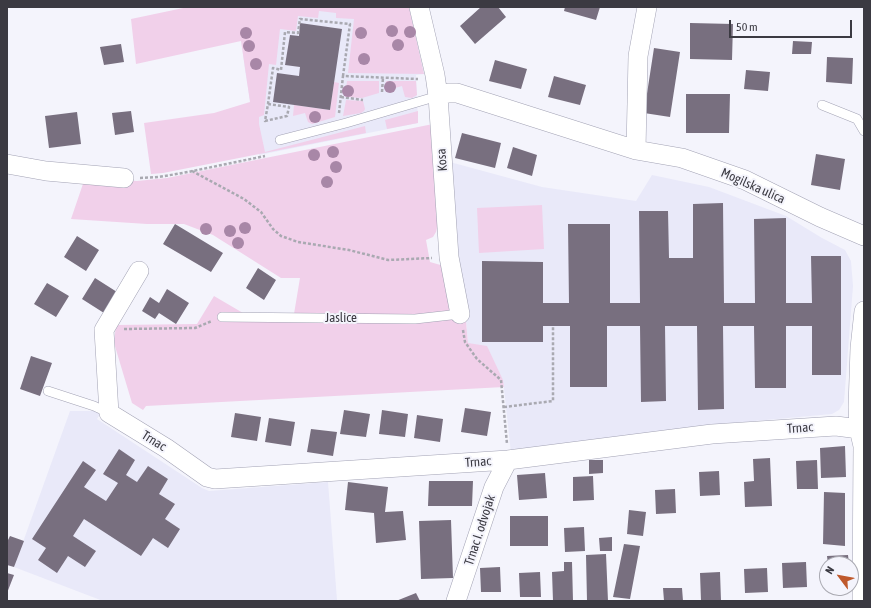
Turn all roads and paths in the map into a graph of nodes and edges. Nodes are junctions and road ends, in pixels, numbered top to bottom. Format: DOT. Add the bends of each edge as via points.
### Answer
graph roads {
  1 [pos="419,7"];
  2 [pos="647,7"];
  3 [pos="343,76"];
  4 [pos="382,77"];
  5 [pos="420,80"];
  6 [pos="382,92"];
  7 [pos="438,96"];
  8 [pos="341,97"];
  9 [pos="363,100"];
  10 [pos="268,104"];
  11 [pos="822,105"];
  12 [pos="337,126"];
  13 [pos="864,131"];
  14 [pos="280,140"];
  15 [pos="636,150"];
  16 [pos="265,156"];
  17 [pos="7,164"];
  18 [pos="192,171"];
  19 [pos="124,178"];
  20 [pos="864,236"];
  21 [pos="449,257"];
  22 [pos="139,271"];
  23 [pos="864,311"];
  24 [pos="460,314"];
  25 [pos="222,317"];
  26 [pos="553,326"];
  27 [pos="104,330"];
  28 [pos="48,391"];
  29 [pos="504,407"];
  30 [pos="109,414"];
  31 [pos="862,430"];
  32 [pos="508,460"];
  33 [pos="456,601"];
  34 [pos="862,601"];
  1 -- 7 [label="street, Kosa"];
  2 -- 15 [label="street" via="638,56"];
  3 -- 4 [label="path"];
  3 -- 8 [label="path"];
  3 -- 10 [label="path" via="350,24 300,19 298,33 285,32 281,70 273,68"];
  4 -- 5 [label="path"];
  4 -- 6 [label="path"];
  7 -- 12 [label="lane"];
  7 -- 15 [label="street, Mogilska ulica" via="457,93"];
  7 -- 21 [label="street, Kosa"];
  8 -- 9 [label="path"];
  8 -- 12 [label="path"];
  10 -- 10 [label="path" via="265,121 287,116 289,107"];
  11 -- 13 [label="lane" via="857,119"];
  12 -- 14 [label="lane"];
  15 -- 20 [label="street, Mogilska ulica" via="682,158 745,180"];
  16 -- 18 [label="path"];
  17 -- 19 [label="street" via="46,171"];
  18 -- 19 [label="path" via="159,177"];
  18 -- 21 [label="path" via="244,199 261,212 281,236 298,242 349,250 388,260"];
  21 -- 24 [label="street, Kosa"];
  22 -- 27 [label="street"];
  23 -- 31 [label="street" via="858,407"];
  24 -- 25 [label="lane, Jaslice" via="415,319"];
  24 -- 29 [label="path" via="465,342 477,359 501,380"];
  25 -- 27 [label="path" via="195,328"];
  26 -- 29 [label="path" via="553,401"];
  27 -- 30 [label="street"];
  28 -- 30 [label="lane" via="94,406"];
  29 -- 32 [label="path"];
  30 -- 32 [label="street, Trnac" via="214,479"];
  31 -- 32 [label="street, Trnac" via="836,426 712,434"];
  31 -- 34 [label="street"];
  32 -- 33 [label="street, Trnac I. odvojak" via="494,487"];
}
